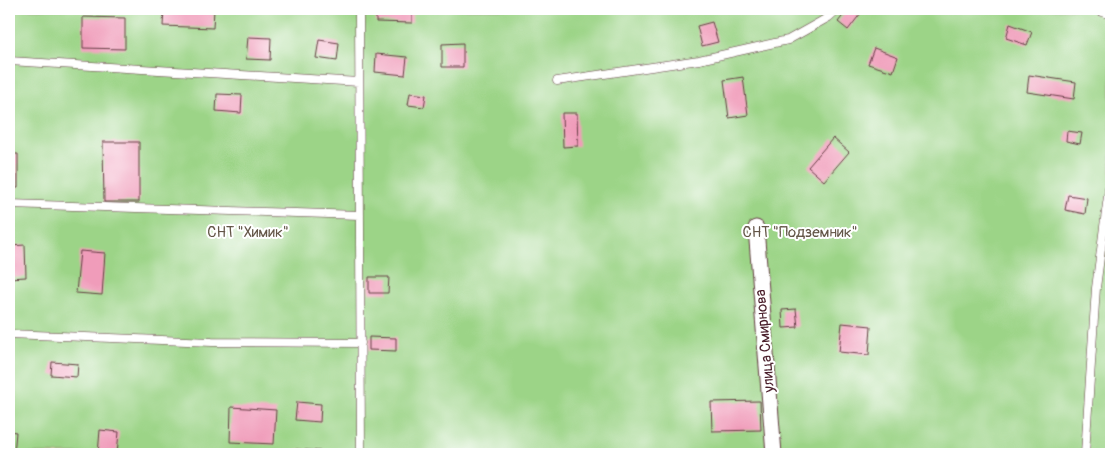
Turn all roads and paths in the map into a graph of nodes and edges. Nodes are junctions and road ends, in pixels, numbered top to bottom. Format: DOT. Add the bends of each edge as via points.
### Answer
graph roads {
  1 [pos="359,9"];
  2 [pos="838,9"];
  3 [pos="1094,9"];
  4 [pos="1111,15"];
  5 [pos="9,61"];
  6 [pos="557,81"];
  7 [pos="359,82"];
  8 [pos="1111,173"];
  9 [pos="9,204"];
  10 [pos="360,214"];
  11 [pos="756,228"];
  12 [pos="9,334"];
  13 [pos="361,343"];
  14 [pos="361,454"];
  15 [pos="774,454"];
  16 [pos="1085,454"];
  1 -- 7 [label="lane"];
  2 -- 6 [label="lane" via="788,40 699,60"];
  3 -- 4 [label="lane"];
  5 -- 7 [label="lane"];
  7 -- 10 [label="lane"];
  8 -- 16 [label="lane" via="1096,288"];
  9 -- 10 [label="lane"];
  10 -- 13 [label="lane"];
  11 -- 15 [label="street, улица Смирнова"];
  12 -- 13 [label="lane" via="212,342"];
  13 -- 14 [label="lane"];
}
